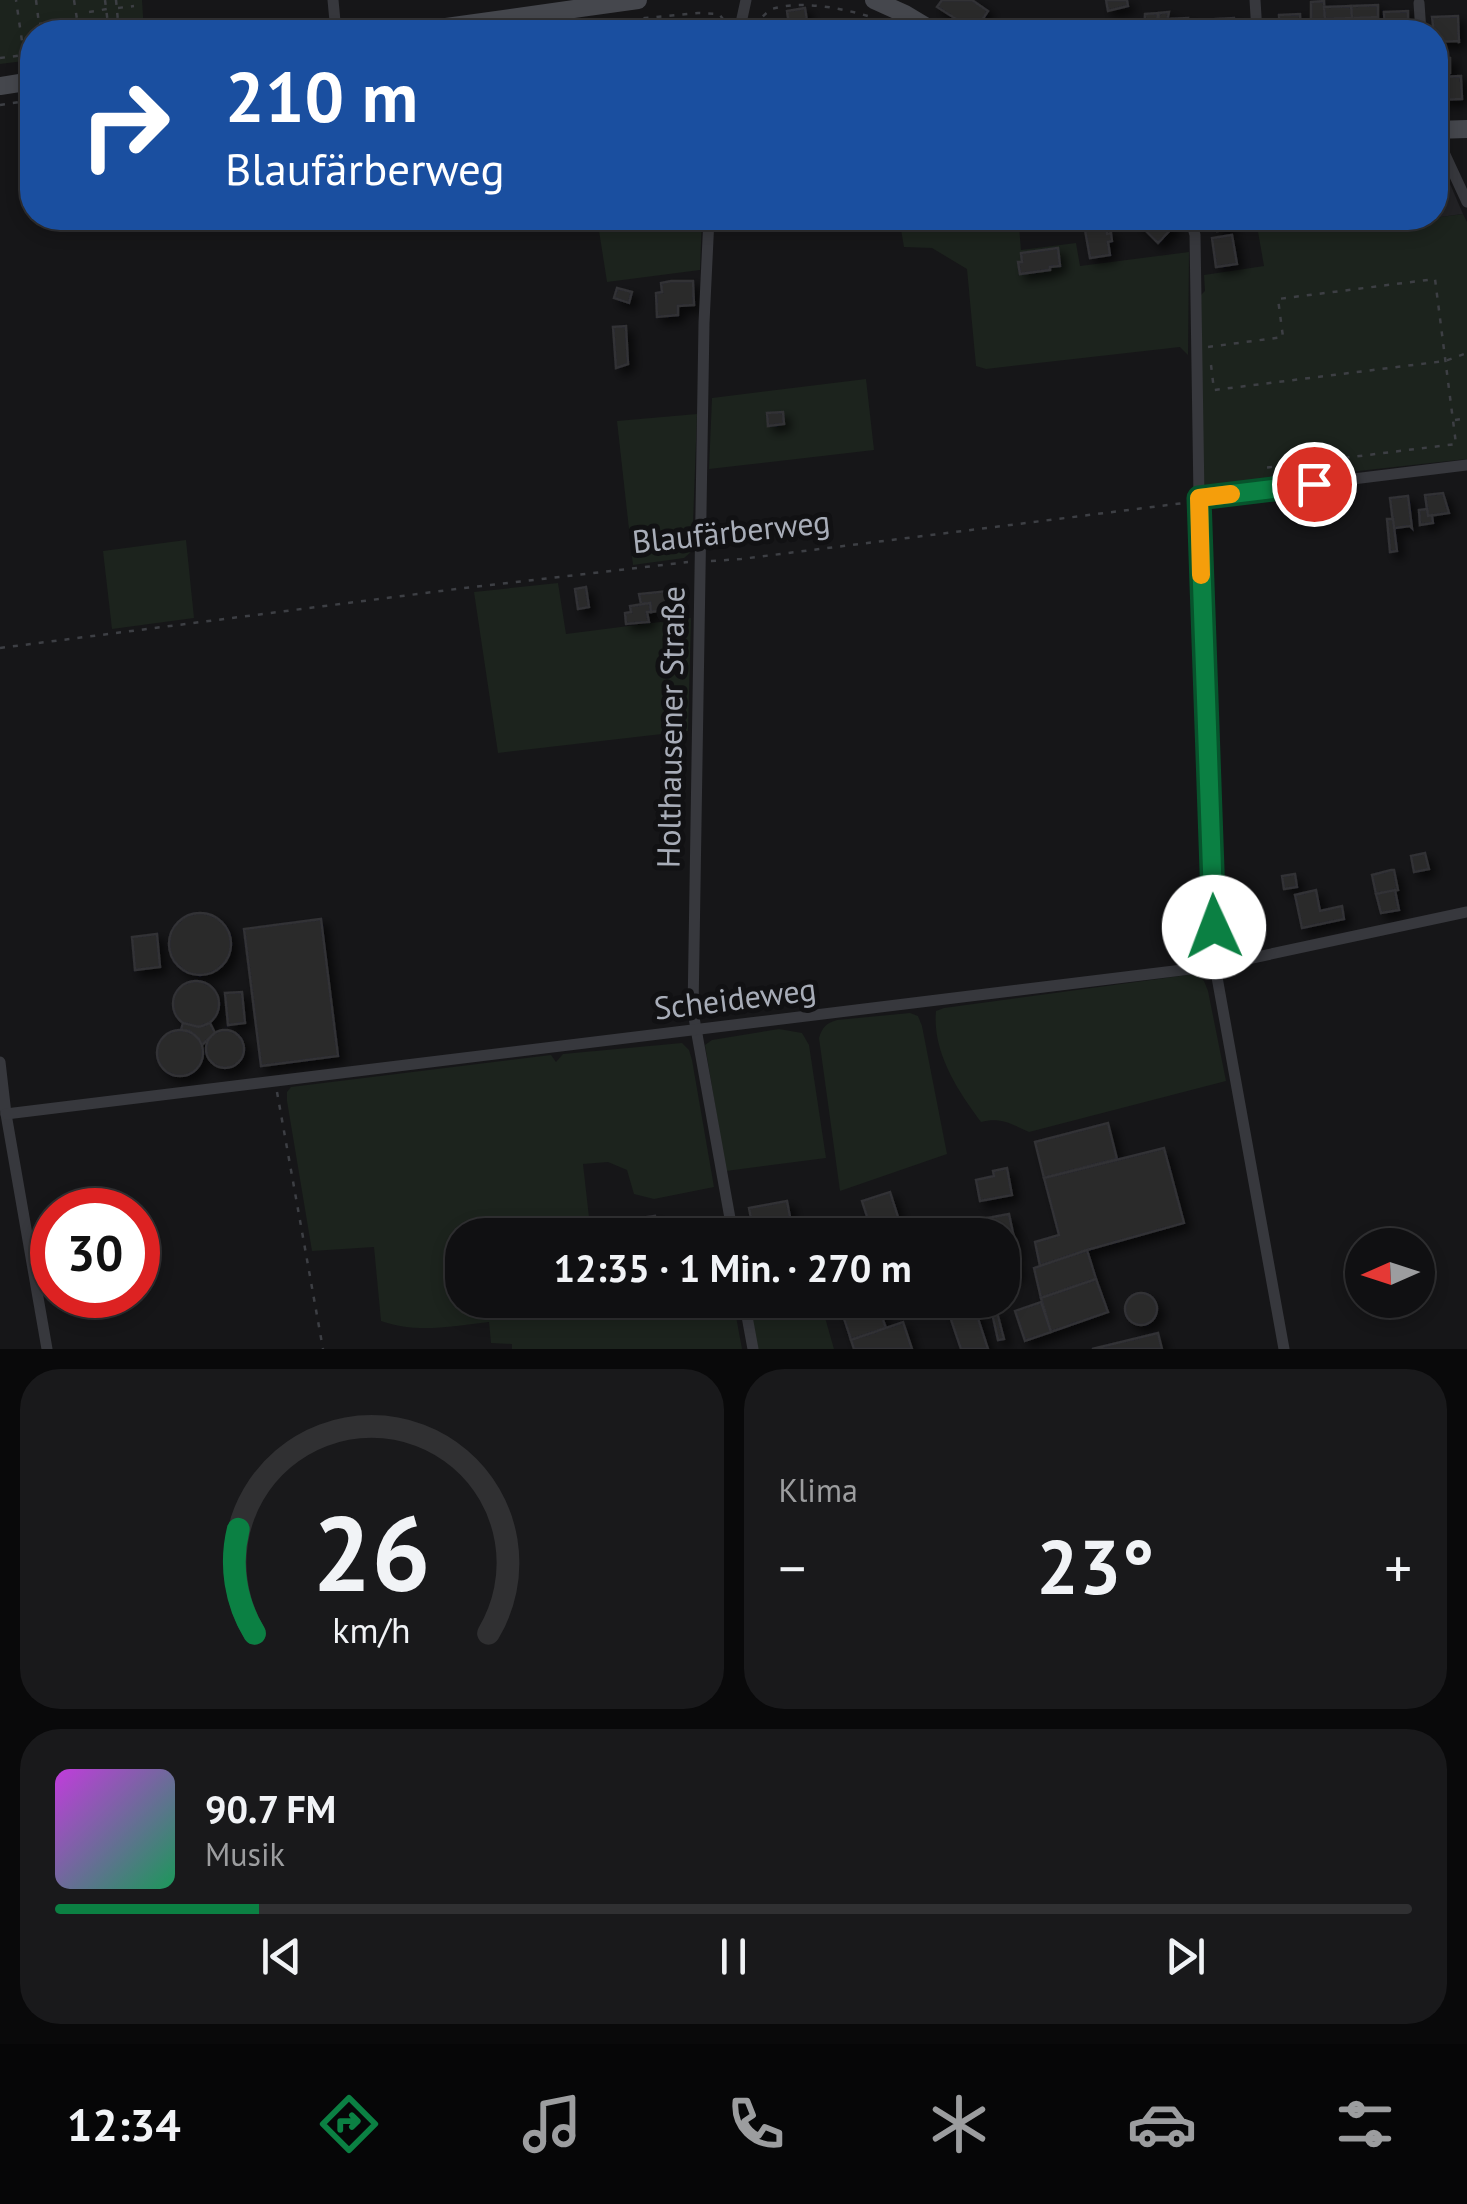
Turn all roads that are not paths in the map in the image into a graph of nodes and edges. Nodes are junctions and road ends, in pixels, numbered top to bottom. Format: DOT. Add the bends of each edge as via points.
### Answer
graph roads {
  1 [pos="638,0"];
  2 [pos="1419,3"];
  3 [pos="872,8"];
  4 [pos="496,20"];
  5 [pos="915,20"];
  6 [pos="1420,20"];
  7 [pos="1448,160"];
  8 [pos="1467,202"];
  9 [pos="708,230"];
  10 [pos="1193,230"];
  11 [pos="1467,464"];
  12 [pos="1199,498"];
  13 [pos="1467,912"];
  14 [pos="1215,966"];
  15 [pos="696,1031"];
  16 [pos="0,1062"];
  17 [pos="6,1114"];
  18 [pos="730,1218"];
  19 [pos="747,1318"];
  20 [pos="47,1349"];
  21 [pos="753,1349"];
  22 [pos="1284,1349"];
  1 -- 4 [label="main road"];
  2 -- 6 [label="street"];
  3 -- 5 [label="main road"];
  7 -- 8 [label="street"];
  9 -- 15 [label="street, Holthausener Straße"];
  10 -- 12 [label="street"];
  11 -- 12 [label="street"];
  12 -- 14 [label="street"];
  13 -- 14 [label="street, Scheideweg"];
  14 -- 15 [label="street, Scheideweg"];
  14 -- 22 [label="street"];
  15 -- 17 [label="street, Scheideweg"];
  15 -- 18 [label="street, Holthausener Straße"];
  16 -- 17 [label="street"];
  17 -- 20 [label="street"];
  19 -- 21 [label="street"];
}
